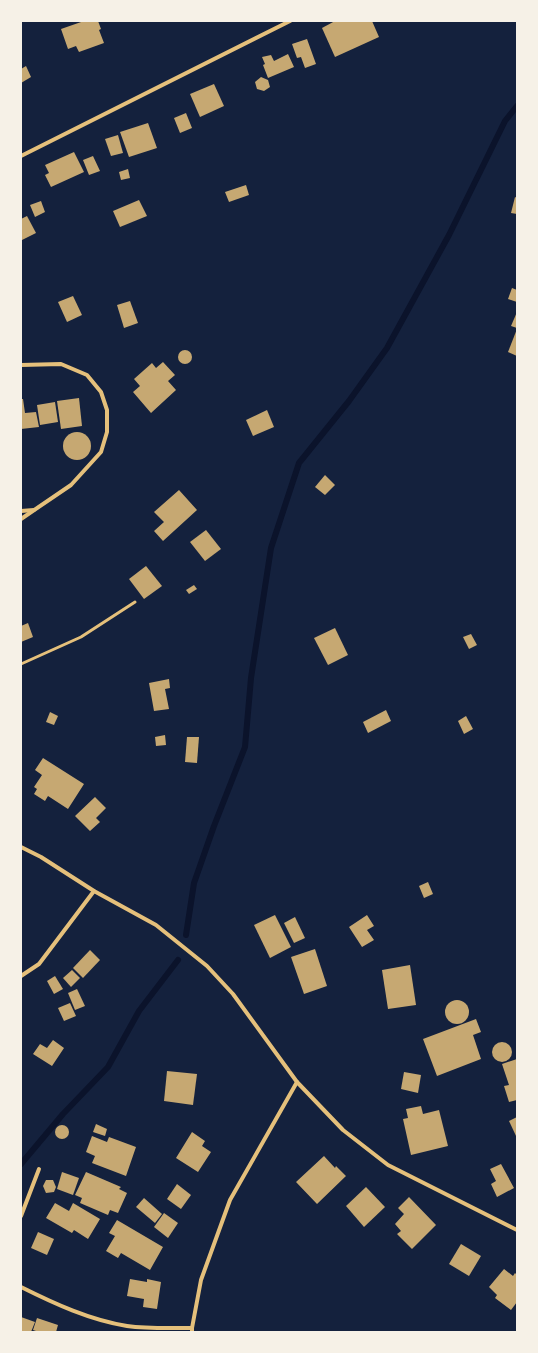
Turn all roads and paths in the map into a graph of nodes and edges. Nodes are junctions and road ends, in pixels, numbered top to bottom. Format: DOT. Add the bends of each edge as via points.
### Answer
graph roads {
  1 [pos="290,21"];
  2 [pos="21,156"];
  3 [pos="21,365"];
  4 [pos="36,509"];
  5 [pos="21,511"];
  6 [pos="21,519"];
  7 [pos="135,602"];
  8 [pos="21,664"];
  9 [pos="21,847"];
  10 [pos="94,891"];
  11 [pos="21,976"];
  12 [pos="297,1082"];
  13 [pos="39,1169"];
  14 [pos="21,1216"];
  15 [pos="517,1230"];
  16 [pos="21,1287"];
  17 [pos="192,1330"];
  1 -- 2 [label="street"];
  3 -- 4 [label="street" via="61,364 86,375 101,392 108,410 107,432 101,452 71,485"];
  4 -- 5 [label="street"];
  4 -- 6 [label="street"];
  7 -- 8 [label="lane" via="81,638"];
  9 -- 10 [label="street"];
  10 -- 11 [label="street" via="39,964"];
  10 -- 12 [label="street" via="156,925 207,966 233,994"];
  12 -- 15 [label="street" via="343,1130 388,1165"];
  12 -- 17 [label="street" via="230,1200 201,1280"];
  13 -- 14 [label="street"];
  16 -- 17 [label="street" via="96,1319 128,1326"];
}
